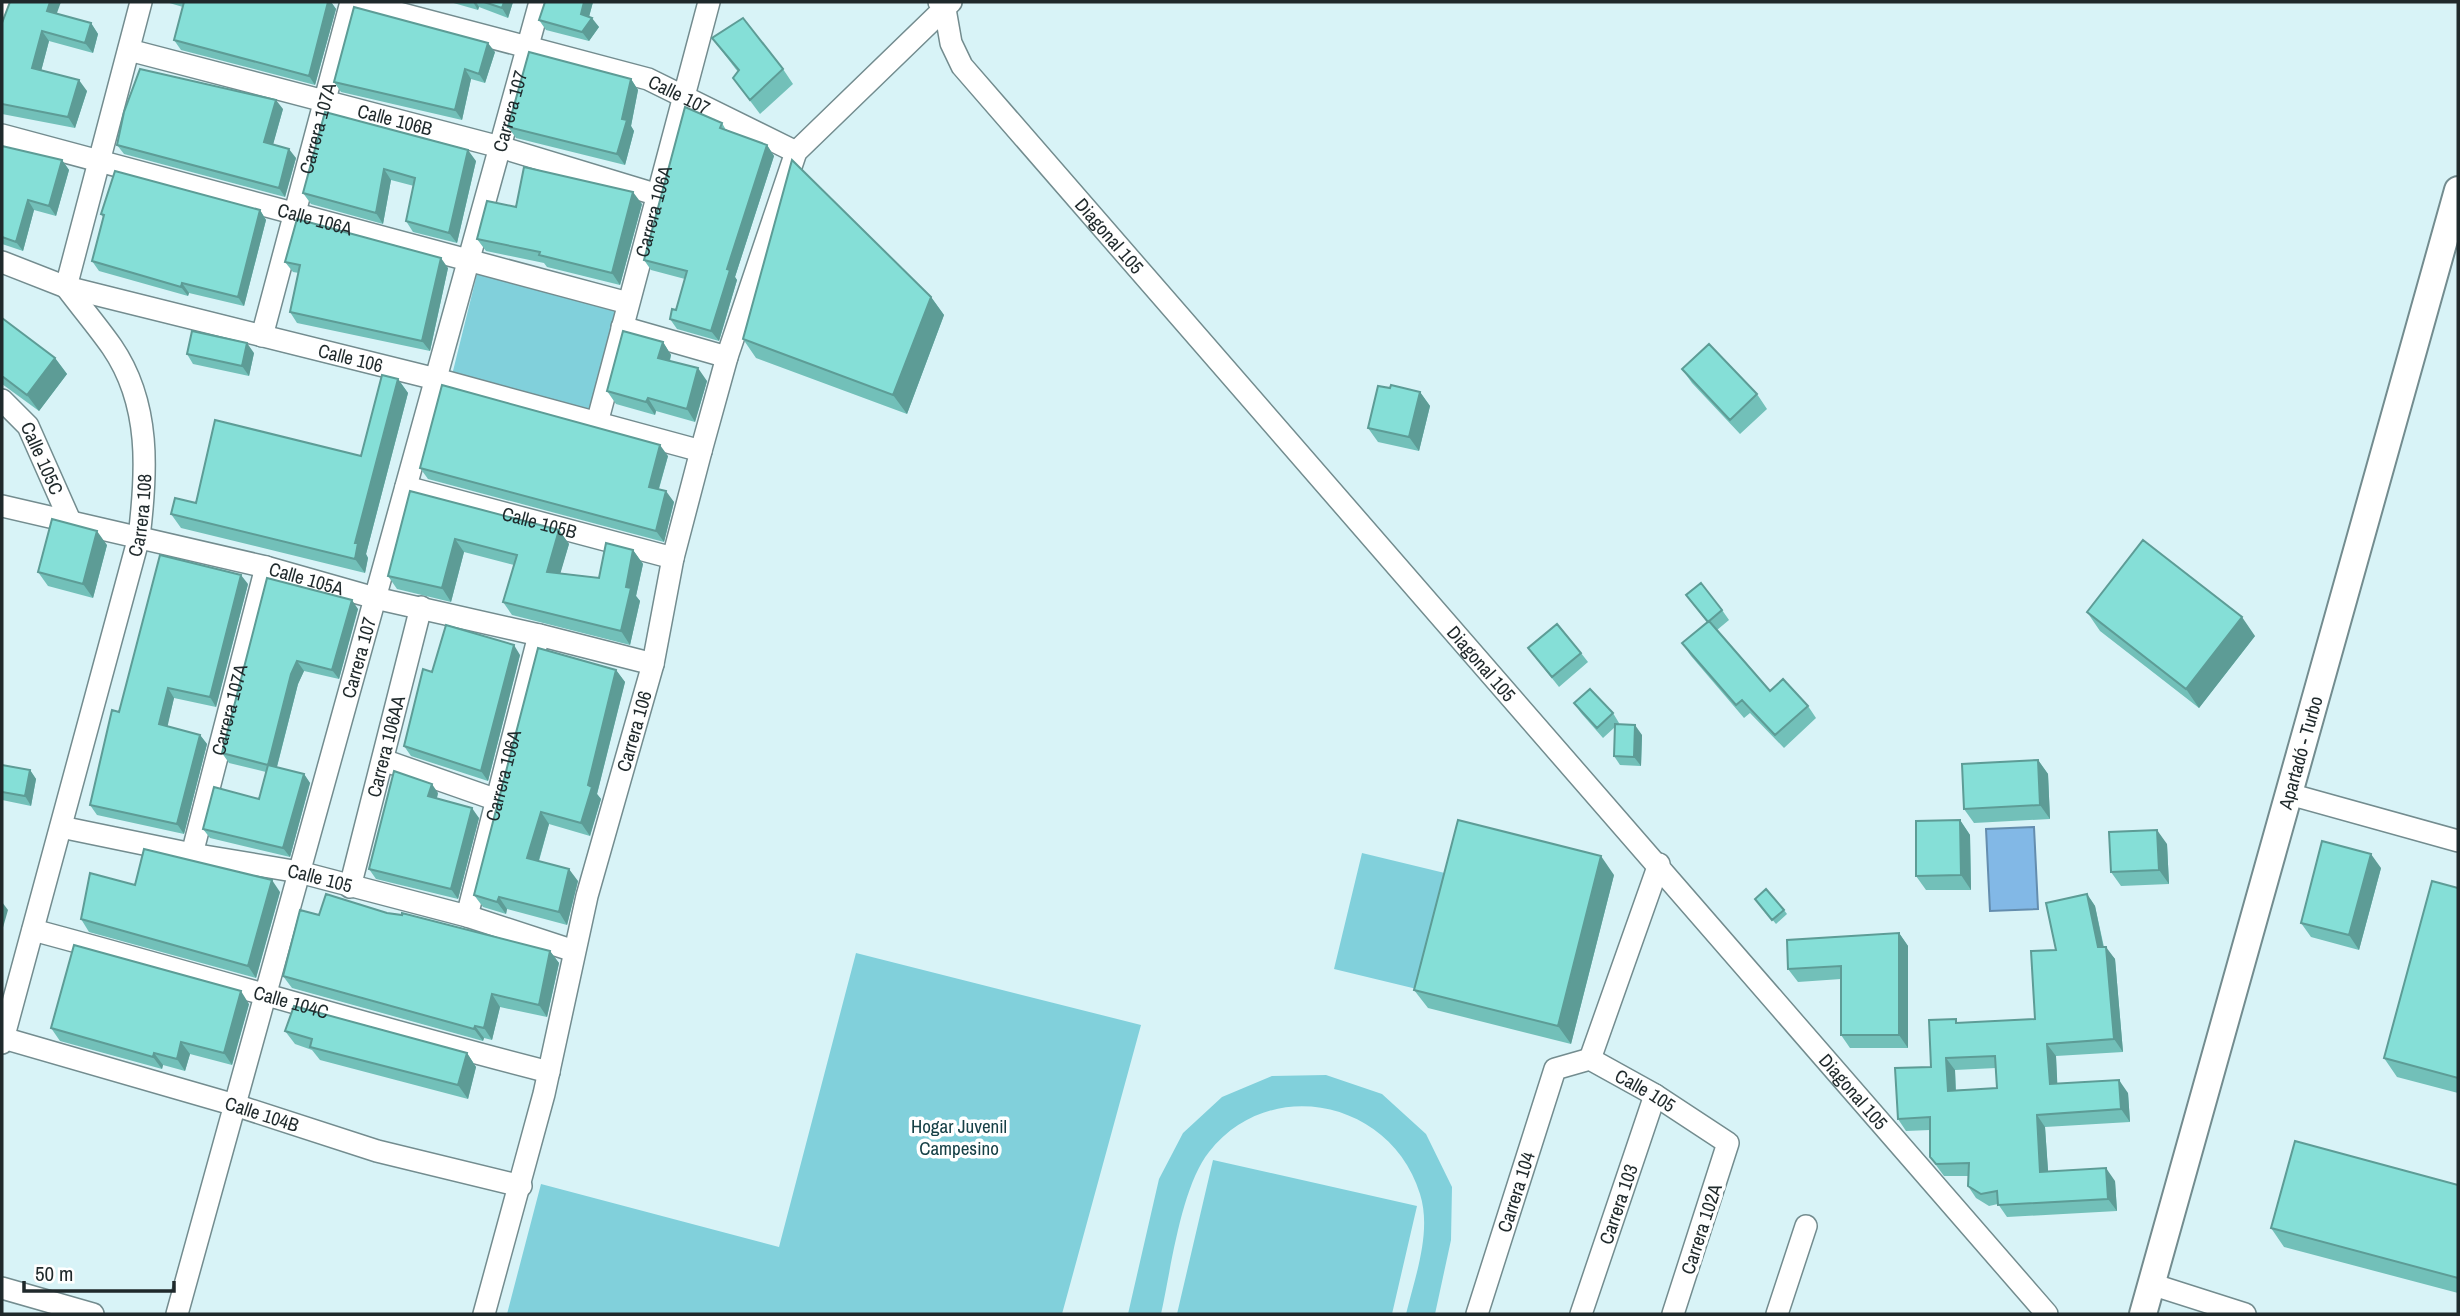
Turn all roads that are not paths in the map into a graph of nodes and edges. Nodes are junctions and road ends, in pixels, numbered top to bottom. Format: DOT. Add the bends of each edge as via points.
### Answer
graph roads {
  1 [pos="8,2"];
  2 [pos="141,2"];
  3 [pos="351,2"];
  4 [pos="357,2"];
  5 [pos="540,2"];
  6 [pos="709,2"];
  7 [pos="945,4"];
  8 [pos="2,23"];
  9 [pos="527,49"];
  10 [pos="129,50"];
  11 [pos="684,96"];
  12 [pos="325,102"];
  13 [pos="2,135"];
  14 [pos="500,147"];
  15 [pos="796,152"];
  16 [pos="101,161"];
  17 [pos="2458,190"];
  18 [pos="658,195"];
  19 [pos="295,213"];
  20 [pos="468,260"];
  21 [pos="2,262"];
  22 [pos="66,287"];
  23 [pos="628,303"];
  24 [pos="622,327"];
  25 [pos="262,336"];
  26 [pos="727,357"];
  27 [pos="436,379"];
  28 [pos="2,400"];
  29 [pos="597,423"];
  30 [pos="701,451"];
  31 [pos="406,486"];
  32 [pos="2,506"];
  33 [pos="71,523"];
  34 [pos="139,537"];
  35 [pos="673,558"];
  36 [pos="266,566"];
  37 [pos="375,598"];
  38 [pos="421,607"];
  39 [pos="539,635"];
  40 [pos="653,664"];
  41 [pos="383,760"];
  42 [pos="2289,794"];
  43 [pos="496,800"];
  44 [pos="61,827"];
  45 [pos="2458,842"];
  46 [pos="192,854"];
  47 [pos="1659,864"];
  48 [pos="299,872"];
  49 [pos="350,887"];
  50 [pos="467,916"];
  51 [pos="33,930"];
  52 [pos="574,951"];
  53 [pos="266,992"];
  54 [pos="2,1041"];
  55 [pos="1590,1059"];
  56 [pos="549,1072"];
  57 [pos="1655,1095"];
  58 [pos="235,1105"];
  59 [pos="1728,1143"];
  60 [pos="521,1186"];
  61 [pos="1806,1226"];
  62 [pos="2151,1284"];
  63 [pos="2,1288"];
  64 [pos="93,1314"];
  65 [pos="177,1314"];
  66 [pos="484,1314"];
  67 [pos="1477,1314"];
  68 [pos="1581,1314"];
  69 [pos="1673,1314"];
  70 [pos="1777,1314"];
  71 [pos="2047,1314"];
  72 [pos="2143,1314"];
  73 [pos="2245,1314"];
  1 -- 8 [label="street"];
  2 -- 10 [label="street"];
  3 -- 12 [label="street, Carrera 107A"];
  4 -- 9 [label="street, Calle 107"];
  5 -- 9 [label="street, Carrera 107"];
  6 -- 11 [label="street, Carrera 106A"];
  7 -- 15 [label="street"];
  7 -- 47 [label="street, Diagonal 105" via="951,43 962,66"];
  9 -- 11 [label="street, Calle 107" via="648,79"];
  9 -- 14 [label="street, Carrera 107"];
  10 -- 12 [label="street, Calle 106B"];
  10 -- 16 [label="street"];
  11 -- 15 [label="street, Calle 107"];
  11 -- 18 [label="street, Carrera 106A"];
  12 -- 14 [label="street, Calle 106B"];
  12 -- 19 [label="street, Carrera 107A"];
  13 -- 16 [label="street, Calle 106A"];
  14 -- 18 [label="street, Calle 106B"];
  14 -- 20 [label="street, Carrera 107"];
  15 -- 26 [label="street, Carrera 106"];
  16 -- 19 [label="street, Calle 106A"];
  16 -- 22 [label="street"];
  17 -- 42 [label="main road, Apartadó - Turbo"];
  18 -- 23 [label="street, Carrera 106A"];
  19 -- 20 [label="street, Calle 106A"];
  19 -- 25 [label="street, Carrera 107A"];
  20 -- 23 [label="street, Calle 106A"];
  20 -- 27 [label="street, Carrera 107"];
  21 -- 22 [label="street, Calle 106"];
  22 -- 25 [label="street, Calle 106"];
  22 -- 34 [label="street, Carrera 108" via="113,349 141,414 146,475"];
  23 -- 24 [label="street, Carrera 106A"];
  24 -- 26 [label="street"];
  24 -- 29 [label="street, Carrera 106A"];
  25 -- 27 [label="street, Calle 106"];
  26 -- 30 [label="street, Carrera 106"];
  27 -- 29 [label="street, Calle 106"];
  27 -- 31 [label="street, Carrera 107"];
  28 -- 33 [label="street, Calle 105C" via="28,426"];
  29 -- 30 [label="street, Calle 106"];
  30 -- 35 [label="street, Carrera 106"];
  31 -- 35 [label="street, Calle 105B"];
  31 -- 37 [label="street, Carrera 107"];
  32 -- 33 [label="street, Calle 105A"];
  33 -- 34 [label="street, Calle 105A"];
  34 -- 36 [label="street, Calle 105A"];
  34 -- 44 [label="street, Carrera 108"];
  35 -- 40 [label="street, Carrera 106"];
  36 -- 37 [label="street, Calle 105A"];
  36 -- 46 [label="street, Carrera 107A"];
  37 -- 38 [label="street, Calle 105A"];
  37 -- 48 [label="street, Carrera 107"];
  38 -- 39 [label="street, Calle 105A"];
  38 -- 41 [label="street, Carrera 106AA"];
  39 -- 40 [label="street, Calle 105A"];
  39 -- 43 [label="street, Carrera 106A"];
  40 -- 52 [label="street, Carrera 106"];
  41 -- 43 [label="street"];
  41 -- 49 [label="street, Carrera 106AA"];
  42 -- 45 [label="street"];
  42 -- 62 [label="main road, Apartadó - Turbo"];
  43 -- 50 [label="street, Carrera 106A"];
  44 -- 46 [label="street, Calle 105"];
  44 -- 51 [label="street, Carrera 108"];
  46 -- 48 [label="street, Calle 105"];
  47 -- 55 [label="street"];
  47 -- 71 [label="street, Diagonal 105"];
  48 -- 49 [label="street, Calle 105"];
  48 -- 53 [label="street, Carrera 107"];
  49 -- 50 [label="street, Calle 105"];
  50 -- 52 [label="street, Calle 105"];
  51 -- 53 [label="street, Calle 104C"];
  51 -- 54 [label="street, Carrera 108"];
  52 -- 56 [label="street, Carrera 106"];
  53 -- 56 [label="street, Calle 104C" via="401,1034"];
  53 -- 58 [label="street, Carrera 107"];
  54 -- 58 [label="street, Calle 104B"];
  55 -- 57 [label="street, Calle 105"];
  55 -- 67 [label="street, Carrera 104" via="1555,1069"];
  56 -- 60 [label="street, Carrera 106"];
  57 -- 59 [label="street, Calle 105"];
  57 -- 68 [label="street, Carrera 103"];
  58 -- 60 [label="street, Calle 104B" via="377,1151"];
  58 -- 65 [label="street, Carrera 107"];
  59 -- 69 [label="street, Carrera 102A"];
  60 -- 66 [label="street, Carrera 106"];
  61 -- 70 [label="street"];
  62 -- 72 [label="main road, Apartadó - Turbo"];
  62 -- 73 [label="street"];
  63 -- 64 [label="street"];
}
